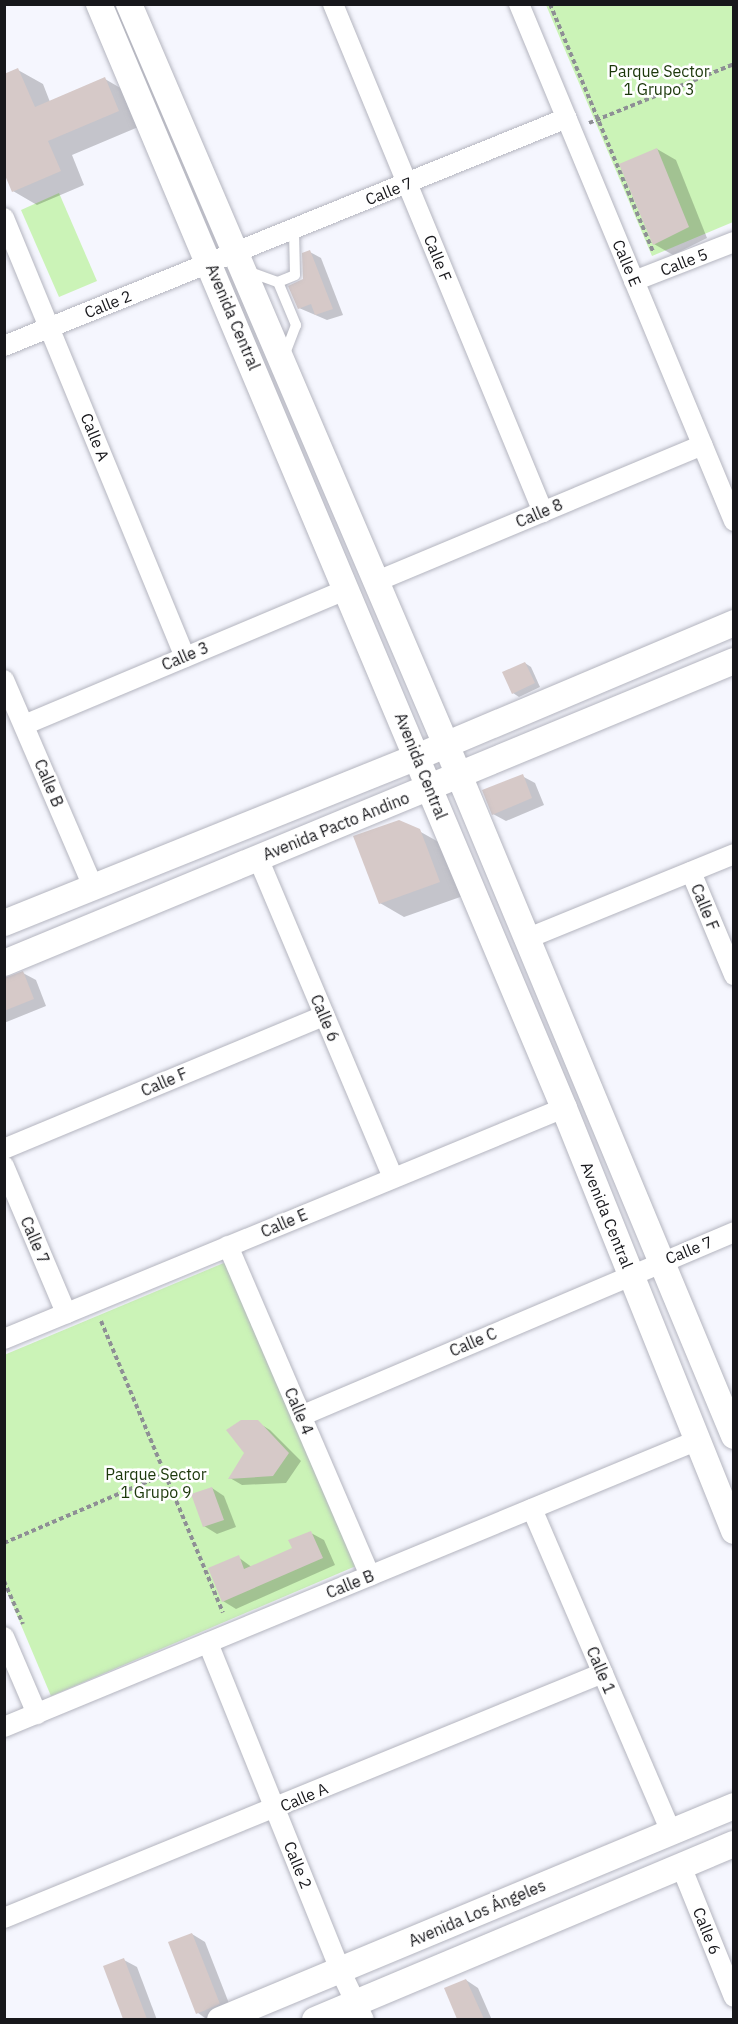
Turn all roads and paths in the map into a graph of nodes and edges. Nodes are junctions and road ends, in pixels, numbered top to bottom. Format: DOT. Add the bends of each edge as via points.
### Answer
graph roads {
  1 [pos="99,4"];
  2 [pos="129,4"];
  3 [pos="333,4"];
  4 [pos="519,4"];
  5 [pos="550,4"];
  6 [pos="734,64"];
  7 [pos="598,119"];
  8 [pos="569,124"];
  9 [pos="407,184"];
  10 [pos="4,218"];
  11 [pos="294,230"];
  12 [pos="734,242"];
  13 [pos="664,248"];
  14 [pos="239,262"];
  15 [pos="211,263"];
  16 [pos="634,281"];
  17 [pos="278,282"];
  18 [pos="49,327"];
  19 [pos="4,346"];
  20 [pos="281,363"];
  21 [pos="703,445"];
  22 [pos="543,512"];
  23 [pos="734,521"];
  24 [pos="375,582"];
  25 [pos="347,589"];
  26 [pos="734,623"];
  27 [pos="185,657"];
  28 [pos="734,661"];
  29 [pos="4,680"];
  30 [pos="24,724"];
  31 [pos="446,744"];
  32 [pos="417,757"];
  33 [pos="459,775"];
  34 [pos="429,788"];
  35 [pos="734,854"];
  36 [pos="258,858"];
  37 [pos="691,872"];
  38 [pos="93,887"];
  39 [pos="4,923"];
  40 [pos="526,939"];
  41 [pos="4,963"];
  42 [pos="734,975"];
  43 [pos="324,1016"];
  44 [pos="564,1108"];
  45 [pos="4,1149"];
  46 [pos="4,1166"];
  47 [pos="393,1178"];
  48 [pos="734,1232"];
  49 [pos="228,1246"];
  50 [pos="645,1268"];
  51 [pos="96,1311"];
  52 [pos="66,1313"];
  53 [pos="110,1315"];
  54 [pos="89,1323"];
  55 [pos="4,1339"];
  56 [pos="301,1416"];
  57 [pos="734,1436"];
  58 [pos="696,1441"];
  59 [pos="165,1474"];
  60 [pos="532,1509"];
  61 [pos="734,1531"];
  62 [pos="4,1543"];
  63 [pos="370,1576"];
  64 [pos="4,1581"];
  65 [pos="26,1632"];
  66 [pos="232,1633"];
  67 [pos="4,1637"];
  68 [pos="208,1642"];
  69 [pos="603,1673"];
  70 [pos="37,1714"];
  71 [pos="4,1727"];
  72 [pos="734,1806"];
  73 [pos="275,1809"];
  74 [pos="671,1832"];
  75 [pos="734,1844"];
  76 [pos="681,1866"];
  77 [pos="4,1918"];
  78 [pos="340,1970"];
  79 [pos="734,1996"];
  80 [pos="361,2011"];
  81 [pos="220,2019"];
  82 [pos="315,2019"];
  1 -- 15 [label="street, Avenida Central"];
  2 -- 14 [label="street, Avenida Central"];
  3 -- 9 [label="street, Calle F"];
  4 -- 8 [label="street, Calle E"];
  5 -- 7 [label="path"];
  6 -- 7 [label="path"];
  7 -- 8 [label="path"];
  7 -- 13 [label="path" via="654,252"];
  8 -- 9 [label="street, Calle 7"];
  8 -- 16 [label="street, Calle E"];
  9 -- 11 [label="street, Calle 7"];
  9 -- 22 [label="street, Calle F"];
  10 -- 18 [label="street, Calle A"];
  11 -- 14 [label="street, Calle 7"];
  11 -- 17 [label="lane" via="295,276"];
  12 -- 16 [label="street, Calle 5"];
  14 -- 15 [label="street, Calle 7"];
  14 -- 17 [label="lane"];
  14 -- 20 [label="street, Avenida Central"];
  15 -- 18 [label="street, Calle 2"];
  15 -- 25 [label="street, Avenida Central"];
  16 -- 21 [label="street, Calle E"];
  17 -- 20 [label="lane" via="296,325"];
  18 -- 19 [label="street, Calle 2"];
  18 -- 27 [label="street, Calle A"];
  20 -- 24 [label="street, Avenida Central"];
  21 -- 22 [label="street, Calle 8"];
  21 -- 23 [label="street, Calle E"];
  22 -- 24 [label="street, Calle 8"];
  24 -- 31 [label="street, Avenida Central"];
  25 -- 27 [label="street, Calle 3"];
  25 -- 32 [label="street, Avenida Central"];
  26 -- 31 [label="street, Avenida Pacto Andino"];
  27 -- 30 [label="street, Calle 3"];
  28 -- 33 [label="street, Avenida Pacto Andino"];
  29 -- 30 [label="street, Calle B"];
  30 -- 38 [label="street, Calle B"];
  31 -- 32 [label="street, Avenida Pacto Andino"];
  31 -- 33 [label="street, Avenida Central"];
  32 -- 34 [label="street, Avenida Central"];
  32 -- 38 [label="street, Avenida Pacto Andino"];
  33 -- 34 [label="street, Avenida Pacto Andino"];
  33 -- 40 [label="street, Avenida Central"];
  34 -- 36 [label="street, Avenida Pacto Andino"];
  34 -- 44 [label="street, Avenida Central"];
  35 -- 37 [label="street"];
  36 -- 41 [label="street, Avenida Pacto Andino"];
  36 -- 43 [label="street, Calle 6"];
  37 -- 40 [label="street"];
  37 -- 42 [label="street, Calle F"];
  38 -- 39 [label="street, Avenida Pacto Andino"];
  40 -- 50 [label="street, Avenida Central"];
  43 -- 45 [label="street, Calle F"];
  43 -- 47 [label="street, Calle 6"];
  44 -- 47 [label="street, Calle E"];
  44 -- 50 [label="street, Avenida Central"];
  46 -- 52 [label="street, Calle 7"];
  47 -- 49 [label="street, Calle E"];
  48 -- 50 [label="street, Calle 7"];
  49 -- 51 [label="street, Calle E"];
  49 -- 56 [label="street, Calle 4"];
  50 -- 56 [label="street, Calle C"];
  50 -- 57 [label="street, Avenida Central"];
  50 -- 58 [label="street, Avenida Central"];
  51 -- 52 [label="street, Calle E"];
  51 -- 53 [label="path"];
  51 -- 54 [label="path"];
  51 -- 59 [label="path"];
  52 -- 55 [label="street, Calle E"];
  56 -- 63 [label="street, Calle 4"];
  58 -- 60 [label="street, Calle B"];
  58 -- 61 [label="street, Avenida Central"];
  59 -- 62 [label="path"];
  59 -- 66 [label="path"];
  60 -- 63 [label="street, Calle B"];
  60 -- 69 [label="street, Calle 1"];
  63 -- 66 [label="street, Calle B"];
  64 -- 65 [label="path"];
  66 -- 68 [label="street, Calle B"];
  67 -- 70 [label="street"];
  68 -- 70 [label="street, Calle B"];
  68 -- 73 [label="street, Calle 2"];
  69 -- 73 [label="street, Calle A"];
  69 -- 74 [label="street, Calle 1"];
  70 -- 71 [label="street, Calle B"];
  72 -- 74 [label="street, Avenida Los Ángeles"];
  73 -- 77 [label="street, Calle A"];
  73 -- 78 [label="street, Calle 2"];
  74 -- 78 [label="street, Avenida Los Ángeles"];
  75 -- 76 [label="street"];
  76 -- 79 [label="street, Calle 6"];
  76 -- 80 [label="street"];
  78 -- 80 [label="street, Calle 2"];
  78 -- 81 [label="street, Avenida Los Ángeles"];
  80 -- 82 [label="street"];
}
